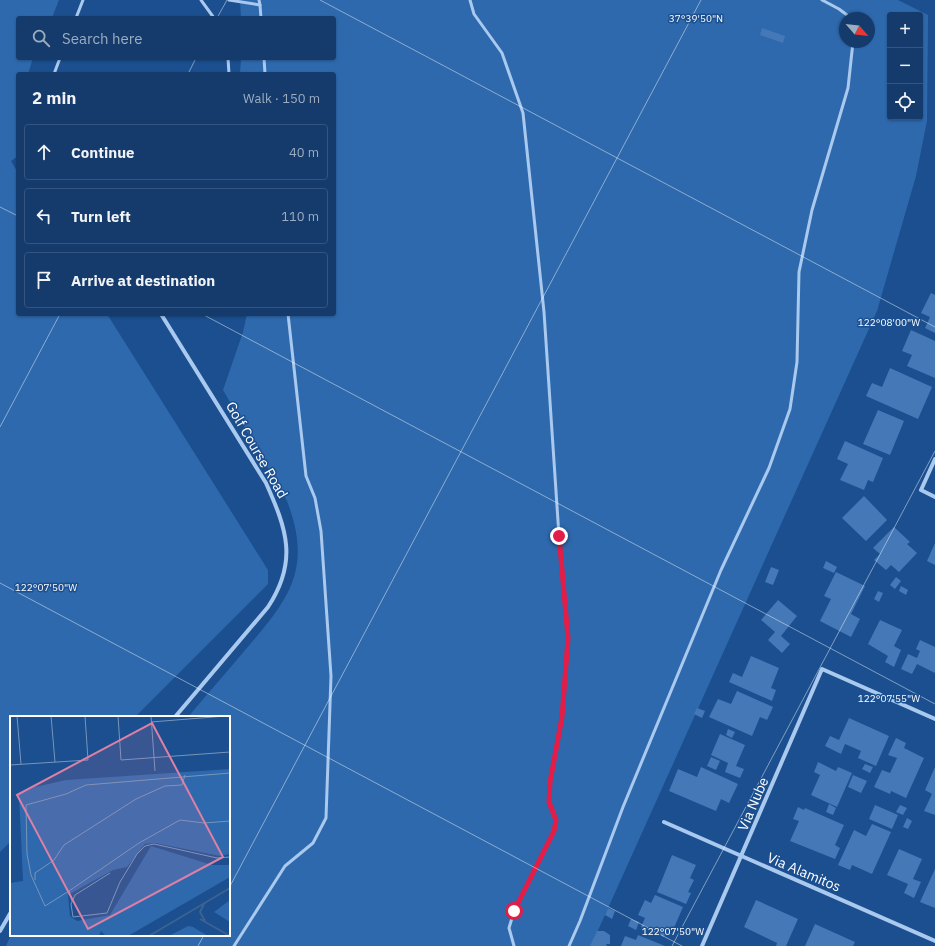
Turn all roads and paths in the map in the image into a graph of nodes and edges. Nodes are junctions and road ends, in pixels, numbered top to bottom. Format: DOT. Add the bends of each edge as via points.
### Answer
graph roads {
  1 [pos="83,0"];
  2 [pos="201,0"];
  3 [pos="229,0"];
  4 [pos="259,0"];
  5 [pos="470,0"];
  6 [pos="822,0"];
  7 [pos="260,5"];
  8 [pos="844,12"];
  9 [pos="77,16"];
  10 [pos="213,16"];
  11 [pos="261,16"];
  12 [pos="852,48"];
  13 [pos="59,60"];
  14 [pos="228,60"];
  15 [pos="264,60"];
  16 [pos="55,72"];
  17 [pos="229,72"];
  18 [pos="265,72"];
  19 [pos="162,316"];
  20 [pos="288,316"];
  21 [pos="935,459"];
  22 [pos="935,497"];
  23 [pos="176,716"];
  24 [pos="935,719"];
  25 [pos="664,822"];
  26 [pos="742,857"];
  27 [pos="10,914"];
  28 [pos="0,931"];
  29 [pos="935,941"];
  30 [pos="234,946"];
  31 [pos="514,946"];
  32 [pos="569,946"];
  33 [pos="702,946"];
  1 -- 9 [label="lane"];
  2 -- 10 [label="lane"];
  3 -- 7 [label="lane"];
  4 -- 7 [label="lane"];
  5 -- 31 [label="lane" via="474,14 502,53 523,112 544,312 568,638 562,717 550,782 549,802 556,820 554,831 514,911 509,928"];
  6 -- 8 [label="lane"];
  7 -- 11 [label="lane"];
  12 -- 32 [label="lane" via="848,88 812,210 799,272 797,362 790,409 769,468 721,570 623,807"];
  13 -- 16 [label="lane"];
  14 -- 17 [label="lane"];
  15 -- 18 [label="lane"];
  19 -- 23 [label="street, Golf Course Road" via="266,483 281,518 288,552 284,574 268,607"];
  20 -- 30 [label="lane" via="306,476 321,531 331,676 326,818 313,843 285,866"];
  21 -- 22 [label="street" via="921,490"];
  24 -- 26 [label="street, Via Nube" via="822,669"];
  25 -- 26 [label="street, Via Alamitos"];
  26 -- 29 [label="street, Via Alamitos"];
  26 -- 33 [label="street, Via Nube"];
  27 -- 28 [label="street"];
}
